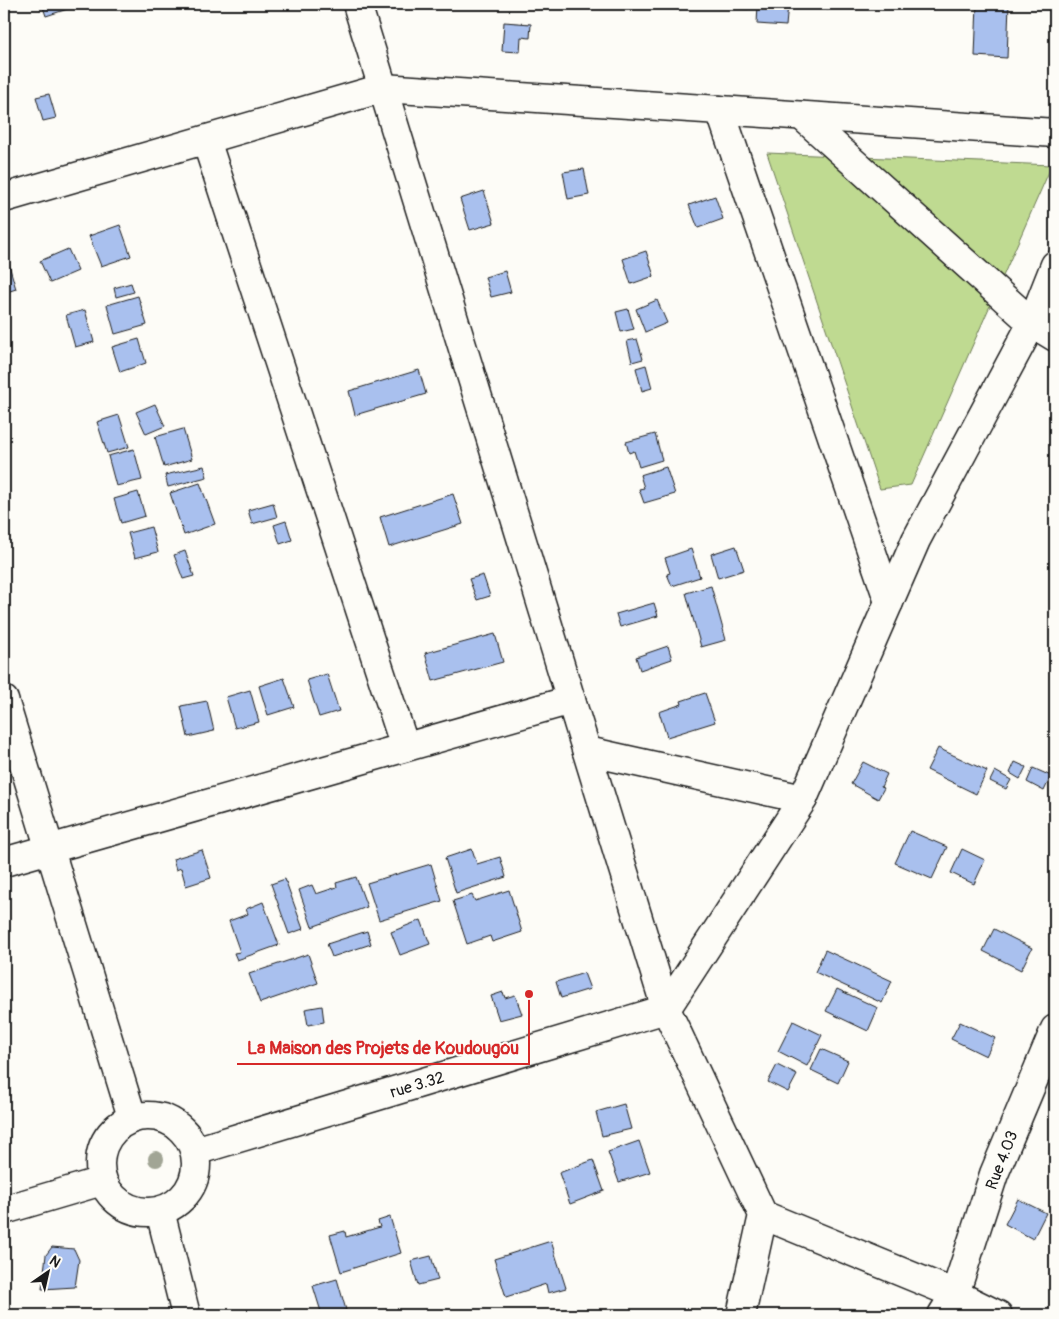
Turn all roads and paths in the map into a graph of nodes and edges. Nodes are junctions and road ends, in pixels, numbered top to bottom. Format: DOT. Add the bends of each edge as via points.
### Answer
graph roads {
  1 [pos="357,4"];
  2 [pos="383,88"];
  3 [pos="720,110"];
  4 [pos="802,116"];
  5 [pos="1055,133"];
  6 [pos="206,140"];
  7 [pos="4,198"];
  8 [pos="1055,265"];
  9 [pos="1032,323"];
  10 [pos="1055,337"];
  11 [pos="889,602"];
  12 [pos="4,700"];
  13 [pos="571,700"];
  14 [pos="406,747"];
  15 [pos="587,751"];
  16 [pos="802,799"];
  17 [pos="49,849"];
  18 [pos="4,862"];
  19 [pos="666,1009"];
  20 [pos="1055,1028"];
  21 [pos="132,1117"];
  22 [pos="196,1151"];
  23 [pos="102,1181"];
  24 [pos="4,1210"];
  25 [pos="160,1211"];
  26 [pos="763,1214"];
  27 [pos="949,1304"];
  28 [pos="744,1313"];
  29 [pos="186,1315"];
  30 [pos="998,1315"];
  1 -- 2 [label="street"];
  2 -- 3 [label="street"];
  2 -- 6 [label="street"];
  2 -- 13 [label="street"];
  3 -- 4 [label="street"];
  3 -- 11 [label="street"];
  4 -- 5 [label="street"];
  4 -- 9 [label="street"];
  6 -- 7 [label="street"];
  6 -- 14 [label="street"];
  8 -- 9 [label="street"];
  9 -- 10 [label="street"];
  9 -- 11 [label="street" via="916,540"];
  11 -- 16 [label="street"];
  12 -- 17 [label="street"];
  13 -- 14 [label="street"];
  13 -- 15 [label="street"];
  14 -- 17 [label="street"];
  15 -- 16 [label="street"];
  15 -- 19 [label="street"];
  16 -- 19 [label="street"];
  17 -- 18 [label="street"];
  17 -- 21 [label="street"];
  19 -- 22 [label="street, rue 3.32"];
  19 -- 26 [label="street"];
  20 -- 27 [label="street, Rue 4.03" via="994,1174"];
  21 -- 22 [label="street" via="152,1115 171,1120 186,1133"];
  21 -- 23 [label="street" via="115,1127 104,1143 99,1162"];
  22 -- 25 [label="street" via="197,1171 191,1188 178,1203"];
  23 -- 24 [label="street"];
  23 -- 25 [label="street" via="125,1207 143,1212"];
  25 -- 29 [label="street"];
  26 -- 27 [label="street"];
  26 -- 28 [label="street"];
  27 -- 30 [label="street"];
}
